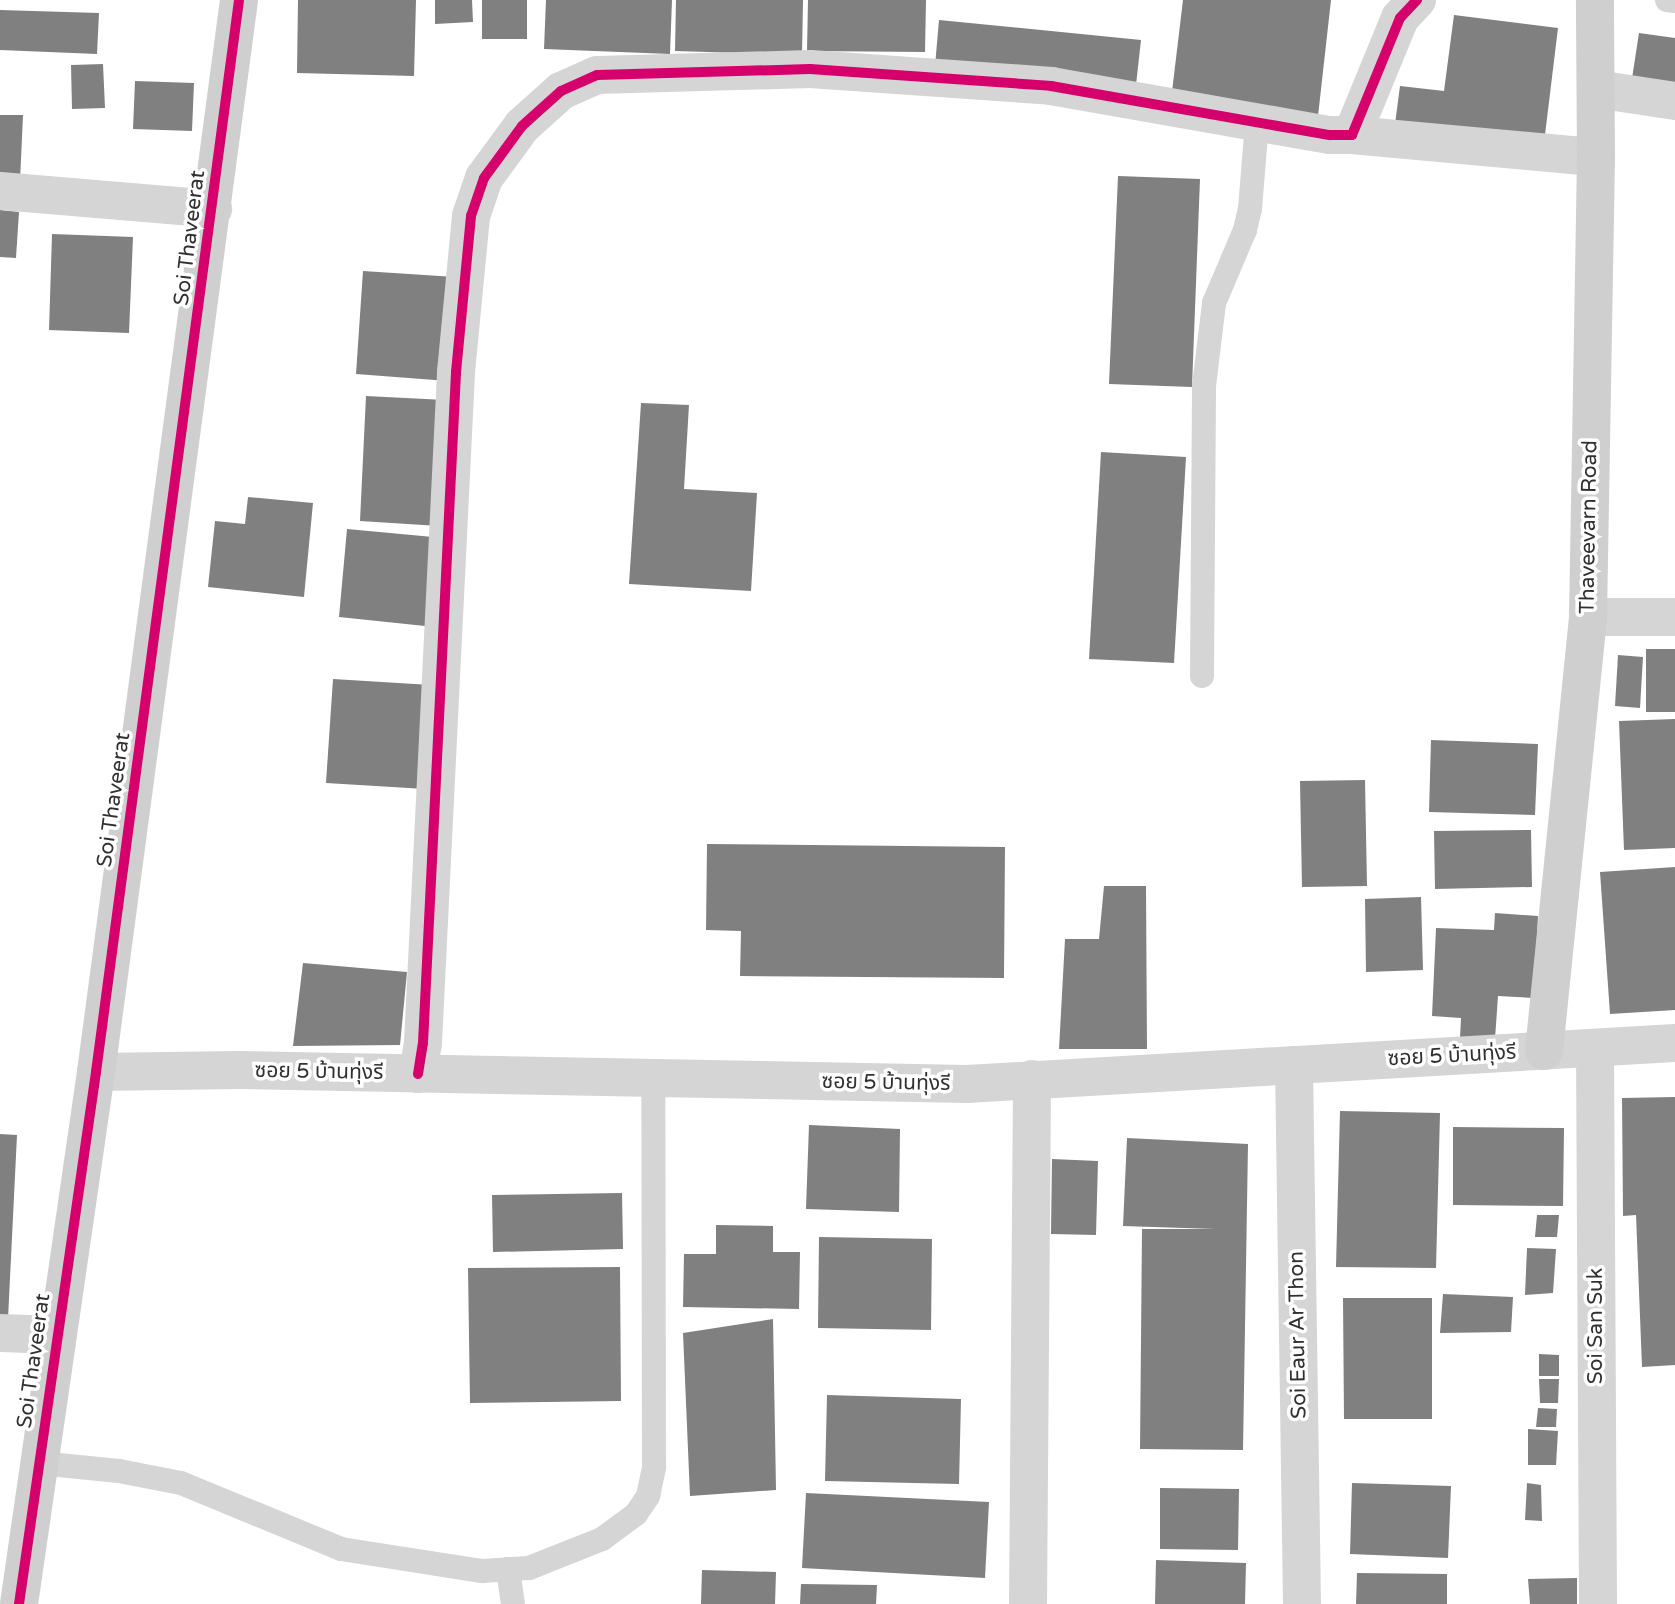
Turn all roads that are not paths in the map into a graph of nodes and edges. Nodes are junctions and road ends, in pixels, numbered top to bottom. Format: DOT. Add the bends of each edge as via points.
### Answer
graph roads {
  1 [pos="239,0"];
  2 [pos="1417,0"];
  3 [pos="1595,0"];
  4 [pos="1667,0"];
  5 [pos="1675,1"];
  6 [pos="1596,89"];
  7 [pos="1675,101"];
  8 [pos="1257,122"];
  9 [pos="1352,135"];
  10 [pos="1596,157"];
  11 [pos="0,191"];
  12 [pos="213,209"];
  13 [pos="1588,617"];
  14 [pos="1675,617"];
  15 [pos="1202,676"];
  16 [pos="1675,1044"];
  17 [pos="1595,1048"];
  18 [pos="1544,1051"];
  19 [pos="1294,1065"];
  20 [pos="96,1072"];
  21 [pos="418,1073"];
  22 [pos="653,1078"];
  23 [pos="1032,1079"];
  24 [pos="0,1333"];
  25 [pos="57,1335"];
  26 [pos="39,1463"];
  27 [pos="508,1569"];
  28 [pos="19,1604"];
  29 [pos="513,1604"];
  30 [pos="1028,1604"];
  31 [pos="1302,1604"];
  32 [pos="1598,1604"];
  1 -- 12 [label="street, Soi Thaveerat"];
  2 -- 9 [label="street" via="1400,18"];
  3 -- 6 [label="street, Thaveevarn Road"];
  4 -- 5 [label="lane"];
  6 -- 7 [label="street"];
  6 -- 10 [label="street, Thaveevarn Road"];
  8 -- 9 [label="street"];
  8 -- 15 [label="lane" via="1250,209 1214,303 1204,386"];
  8 -- 21 [label="street" via="1051,86 810,69 597,75 561,91 522,126 484,178 471,216 456,372"];
  9 -- 10 [label="street"];
  10 -- 13 [label="street, Thaveevarn Road"];
  11 -- 12 [label="street"];
  12 -- 20 [label="street, Soi Thaveerat"];
  13 -- 14 [label="street"];
  13 -- 18 [label="street, Thaveevarn Road"];
  16 -- 17 [label="street, ซอย 5 บ้านทุ่งรี"];
  17 -- 18 [label="street, ซอย 5 บ้านทุ่งรี"];
  17 -- 32 [label="street, Soi San Suk"];
  18 -- 19 [label="street, ซอย 5 บ้านทุ่งรี"];
  19 -- 23 [label="street, ซอย 5 บ้านทุ่งรี"];
  19 -- 31 [label="street, Soi Eaur Ar Thon"];
  20 -- 21 [label="street, ซอย 5 บ้านทุ่งรี"];
  20 -- 25 [label="street, Soi Thaveerat"];
  21 -- 22 [label="street, ซอย 5 บ้านทุ่งรี"];
  22 -- 23 [label="street, ซอย 5 บ้านทุ่งรี" via="967,1084"];
  22 -- 27 [label="lane" via="654,1467 649,1496 636,1514 602,1539 529,1568"];
  23 -- 30 [label="street"];
  24 -- 25 [label="street"];
  25 -- 26 [label="street, Soi Thaveerat"];
  26 -- 27 [label="lane" via="181,1483 341,1549 482,1571"];
  26 -- 28 [label="street, Soi Thaveerat"];
  27 -- 29 [label="lane"];
}
